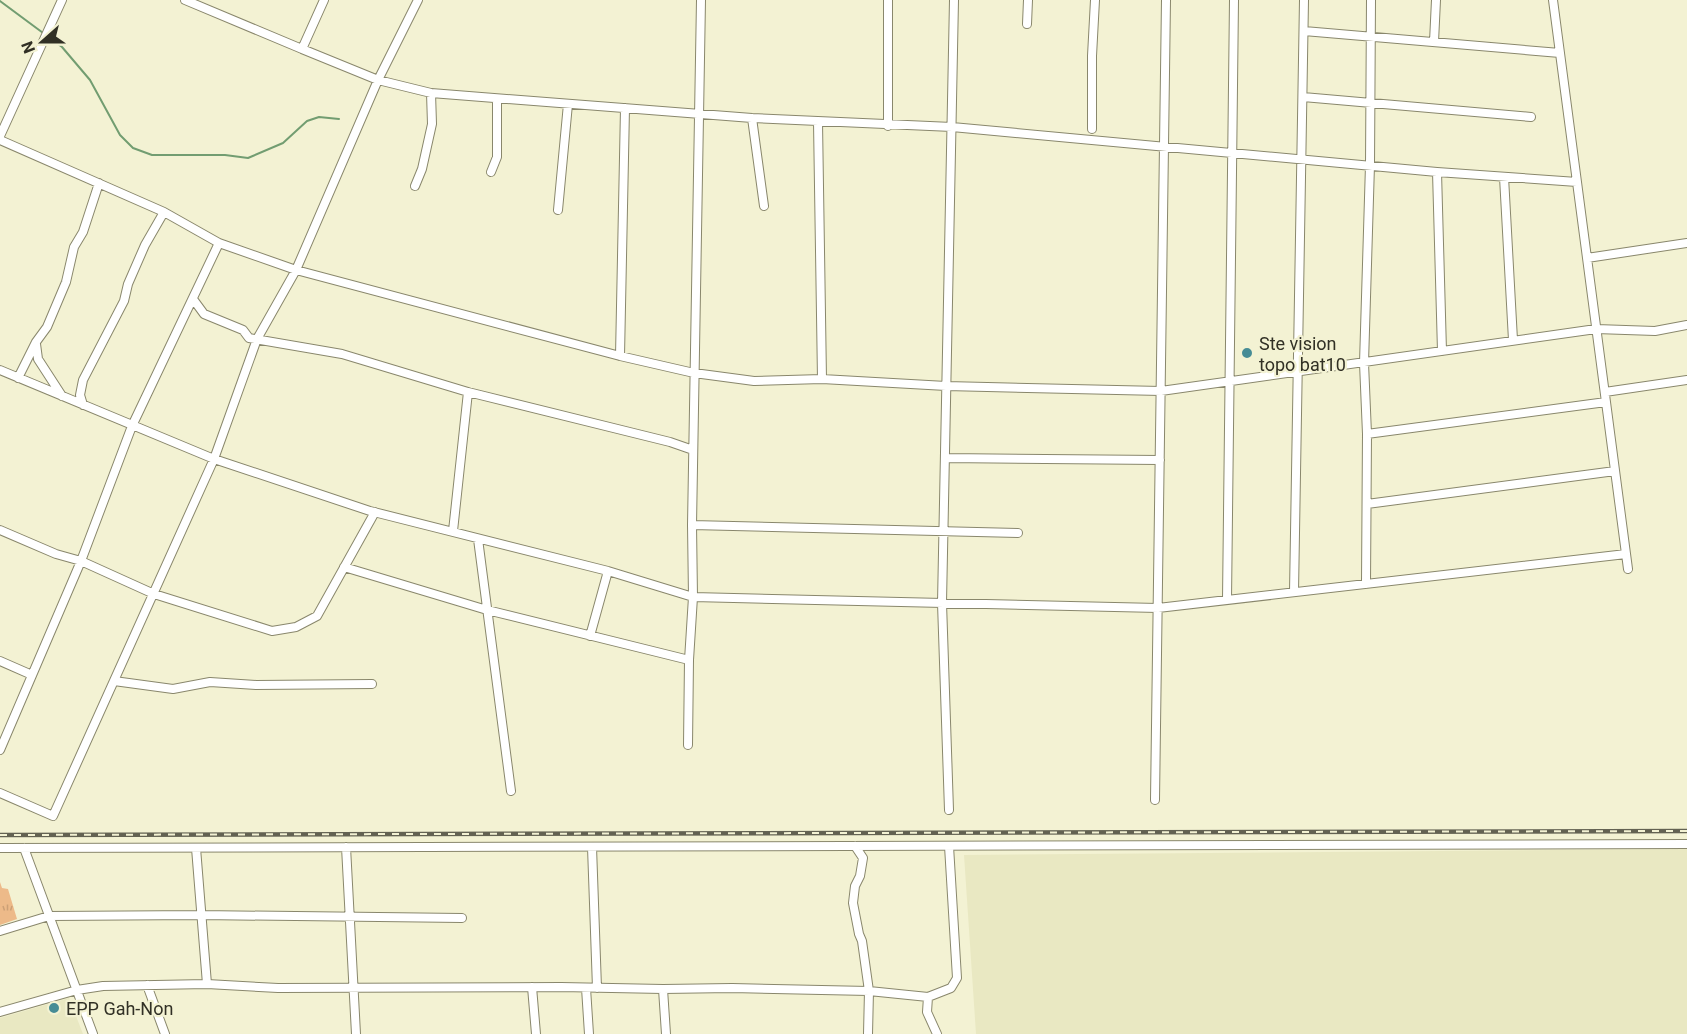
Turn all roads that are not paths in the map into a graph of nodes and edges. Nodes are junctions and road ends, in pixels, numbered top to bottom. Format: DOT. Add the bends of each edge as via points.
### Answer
graph roads {
  1 [pos="62,0"];
  2 [pos="184,0"];
  3 [pos="324,0"];
  4 [pos="418,0"];
  5 [pos="701,0"];
  6 [pos="888,0"];
  7 [pos="954,0"];
  8 [pos="1028,0"];
  9 [pos="1095,0"];
  10 [pos="1167,0"];
  11 [pos="1233,0"];
  12 [pos="1304,0"];
  13 [pos="1371,0"];
  14 [pos="1436,0"];
  15 [pos="1553,0"];
  16 [pos="1027,24"];
  17 [pos="1304,31"];
  18 [pos="1371,37"];
  19 [pos="1434,42"];
  20 [pos="302,49"];
  21 [pos="1560,53"];
  22 [pos="378,80"];
  23 [pos="431,93"];
  24 [pos="1303,97"];
  25 [pos="497,99"];
  26 [pos="1370,103"];
  27 [pos="568,104"];
  28 [pos="625,108"];
  29 [pos="699,114"];
  30 [pos="1531,117"];
  31 [pos="752,118"];
  32 [pos="818,122"];
  33 [pos="888,126"];
  34 [pos="952,127"];
  35 [pos="1092,129"];
  36 [pos="0,138"];
  37 [pos="1164,148"];
  38 [pos="1232,154"];
  39 [pos="1302,159"];
  40 [pos="1370,165"];
  41 [pos="492,172"];
  42 [pos="1437,172"];
  43 [pos="1504,177"];
  44 [pos="1577,182"];
  45 [pos="99,183"];
  46 [pos="415,186"];
  47 [pos="764,206"];
  48 [pos="558,210"];
  49 [pos="164,212"];
  50 [pos="219,243"];
  51 [pos="1687,243"];
  52 [pos="1587,258"];
  53 [pos="296,270"];
  54 [pos="193,298"];
  55 [pos="1687,325"];
  56 [pos="1596,328"];
  57 [pos="257,339"];
  58 [pos="1513,340"];
  59 [pos="36,342"];
  60 [pos="1442,351"];
  61 [pos="620,356"];
  62 [pos="1364,363"];
  63 [pos="0,370"];
  64 [pos="1298,370"];
  65 [pos="694,374"];
  66 [pos="18,378"];
  67 [pos="822,380"];
  68 [pos="1230,380"];
  69 [pos="1687,380"];
  70 [pos="946,386"];
  71 [pos="1161,391"];
  72 [pos="468,392"];
  73 [pos="1605,392"];
  74 [pos="62,397"];
  75 [pos="1606,402"];
  76 [pos="83,405"];
  77 [pos="132,426"];
  78 [pos="1367,434"];
  79 [pos="693,450"];
  80 [pos="945,458"];
  81 [pos="213,459"];
  82 [pos="1160,460"];
  83 [pos="1615,471"];
  84 [pos="1367,504"];
  85 [pos="375,512"];
  86 [pos="692,525"];
  87 [pos="0,530"];
  88 [pos="453,531"];
  89 [pos="943,531"];
  90 [pos="1018,533"];
  91 [pos="478,539"];
  92 [pos="1626,554"];
  93 [pos="81,561"];
  94 [pos="344,567"];
  95 [pos="1628,569"];
  96 [pos="608,571"];
  97 [pos="1366,584"];
  98 [pos="1294,592"];
  99 [pos="154,594"];
  100 [pos="693,597"];
  101 [pos="1227,600"];
  102 [pos="942,603"];
  103 [pos="1158,608"];
  104 [pos="487,610"];
  105 [pos="590,636"];
  106 [pos="689,660"];
  107 [pos="0,661"];
  108 [pos="32,675"];
  109 [pos="114,681"];
  110 [pos="372,684"];
  111 [pos="688,746"];
  112 [pos="0,750"];
  113 [pos="511,790"];
  114 [pos="0,793"];
  115 [pos="1155,800"];
  116 [pos="949,810"];
  117 [pos="1687,844"];
  118 [pos="855,846"];
  119 [pos="949,846"];
  120 [pos="346,847"];
  121 [pos="592,847"];
  122 [pos="0,848"];
  123 [pos="24,848"];
  124 [pos="196,848"];
  125 [pos="201,915"];
  126 [pos="49,916"];
  127 [pos="350,916"];
  128 [pos="462,918"];
  129 [pos="0,932"];
  130 [pos="207,984"];
  131 [pos="147,985"];
  132 [pos="532,987"];
  133 [pos="355,988"];
  134 [pos="586,988"];
  135 [pos="597,988"];
  136 [pos="663,989"];
  137 [pos="77,990"];
  138 [pos="869,991"];
  139 [pos="928,997"];
  140 [pos="0,1012"];
  141 [pos="93,1034"];
  142 [pos="165,1034"];
  143 [pos="356,1034"];
  144 [pos="536,1034"];
  145 [pos="589,1034"];
  146 [pos="666,1034"];
  147 [pos="868,1034"];
  148 [pos="937,1034"];
  1 -- 36 [label="street"];
  2 -- 20 [label="street"];
  3 -- 20 [label="street"];
  4 -- 22 [label="street"];
  5 -- 29 [label="street"];
  6 -- 33 [label="street"];
  7 -- 34 [label="street"];
  8 -- 16 [label="street"];
  9 -- 35 [label="street"];
  10 -- 37 [label="street"];
  11 -- 38 [label="street"];
  12 -- 17 [label="street"];
  13 -- 18 [label="street"];
  14 -- 19 [label="street"];
  15 -- 21 [label="street"];
  17 -- 18 [label="street"];
  17 -- 24 [label="street"];
  18 -- 19 [label="street"];
  18 -- 26 [label="street"];
  19 -- 21 [label="street"];
  20 -- 22 [label="street"];
  21 -- 44 [label="street"];
  22 -- 23 [label="street"];
  22 -- 53 [label="street"];
  23 -- 25 [label="street"];
  23 -- 46 [label="street" via="432,124"];
  24 -- 26 [label="street"];
  24 -- 39 [label="street"];
  25 -- 27 [label="street"];
  25 -- 41 [label="street" via="497,157"];
  26 -- 30 [label="street"];
  26 -- 40 [label="street"];
  27 -- 28 [label="street"];
  27 -- 48 [label="street"];
  28 -- 29 [label="street"];
  28 -- 61 [label="street"];
  29 -- 31 [label="street"];
  29 -- 65 [label="street"];
  31 -- 32 [label="street"];
  31 -- 47 [label="street"];
  32 -- 33 [label="street"];
  32 -- 67 [label="street"];
  33 -- 34 [label="street"];
  34 -- 37 [label="street"];
  34 -- 70 [label="street"];
  36 -- 45 [label="street"];
  37 -- 38 [label="street"];
  37 -- 71 [label="street"];
  38 -- 39 [label="street"];
  38 -- 68 [label="street"];
  39 -- 40 [label="street"];
  39 -- 64 [label="street"];
  40 -- 42 [label="street"];
  40 -- 62 [label="street"];
  42 -- 43 [label="street"];
  42 -- 60 [label="street"];
  43 -- 44 [label="street"];
  43 -- 58 [label="street"];
  44 -- 52 [label="street"];
  45 -- 49 [label="street"];
  45 -- 59 [label="street" via="74,247 66,282 48,327"];
  49 -- 50 [label="street"];
  49 -- 76 [label="street" via="83,380"];
  50 -- 53 [label="street"];
  50 -- 54 [label="street"];
  51 -- 52 [label="street"];
  52 -- 56 [label="street"];
  53 -- 57 [label="street"];
  53 -- 61 [label="street"];
  54 -- 57 [label="street" via="204,314"];
  54 -- 77 [label="street"];
  55 -- 56 [label="street" via="1655,331"];
  56 -- 58 [label="street"];
  56 -- 73 [label="street"];
  57 -- 72 [label="street" via="342,354"];
  57 -- 81 [label="street"];
  58 -- 60 [label="street"];
  59 -- 66 [label="street"];
  59 -- 74 [label="street" via="38,359"];
  60 -- 62 [label="street"];
  61 -- 65 [label="street"];
  62 -- 64 [label="street"];
  62 -- 78 [label="street"];
  63 -- 66 [label="street"];
  64 -- 68 [label="street"];
  64 -- 98 [label="street"];
  65 -- 67 [label="street" via="754,381"];
  65 -- 79 [label="street"];
  66 -- 74 [label="street"];
  67 -- 70 [label="street"];
  68 -- 71 [label="street"];
  68 -- 101 [label="street"];
  69 -- 73 [label="street"];
  70 -- 71 [label="street"];
  70 -- 80 [label="street"];
  71 -- 82 [label="street"];
  72 -- 79 [label="street"];
  72 -- 88 [label="street"];
  73 -- 75 [label="street"];
  74 -- 76 [label="street"];
  75 -- 78 [label="street"];
  75 -- 83 [label="street"];
  76 -- 77 [label="street"];
  77 -- 81 [label="street"];
  77 -- 93 [label="street"];
  78 -- 84 [label="street"];
  79 -- 86 [label="street"];
  80 -- 82 [label="street"];
  80 -- 89 [label="street"];
  81 -- 85 [label="street"];
  81 -- 99 [label="street"];
  82 -- 103 [label="street"];
  83 -- 84 [label="street"];
  83 -- 92 [label="street"];
  84 -- 97 [label="street"];
  85 -- 88 [label="street"];
  85 -- 94 [label="street"];
  86 -- 89 [label="street"];
  86 -- 100 [label="street"];
  87 -- 93 [label="street"];
  88 -- 91 [label="street"];
  89 -- 90 [label="street"];
  89 -- 102 [label="street"];
  91 -- 96 [label="street"];
  91 -- 104 [label="street"];
  92 -- 95 [label="street"];
  92 -- 97 [label="street"];
  93 -- 99 [label="street"];
  93 -- 108 [label="street"];
  94 -- 99 [label="street" via="317,616 296,627 272,631"];
  94 -- 104 [label="street"];
  96 -- 100 [label="street"];
  96 -- 105 [label="street"];
  97 -- 98 [label="street"];
  98 -- 101 [label="street"];
  99 -- 109 [label="street"];
  100 -- 102 [label="street"];
  100 -- 106 [label="street"];
  101 -- 103 [label="street"];
  102 -- 103 [label="street"];
  102 -- 116 [label="street"];
  103 -- 115 [label="street"];
  104 -- 105 [label="street"];
  104 -- 113 [label="street"];
  105 -- 106 [label="street"];
  106 -- 111 [label="street"];
  107 -- 108 [label="street"];
  108 -- 112 [label="street"];
  109 -- 110 [label="street" via="173,689 210,682"];
  109 -- 114 [label="street" via="53,816"];
  117 -- 119 [label="street"];
  118 -- 119 [label="street"];
  118 -- 121 [label="street"];
  118 -- 138 [label="street" via="863,858 853,903"];
  119 -- 139 [label="street" via="957,978 951,988"];
  120 -- 121 [label="street"];
  120 -- 124 [label="street"];
  120 -- 127 [label="street"];
  121 -- 135 [label="street"];
  122 -- 123 [label="street"];
  123 -- 124 [label="street"];
  123 -- 126 [label="street"];
  124 -- 125 [label="street"];
  125 -- 126 [label="street"];
  125 -- 127 [label="street"];
  125 -- 130 [label="street"];
  126 -- 129 [label="street"];
  126 -- 137 [label="street"];
  127 -- 128 [label="street"];
  127 -- 133 [label="street"];
  130 -- 131 [label="street"];
  130 -- 133 [label="street"];
  131 -- 137 [label="street"];
  131 -- 142 [label="street"];
  132 -- 133 [label="street"];
  132 -- 134 [label="street"];
  132 -- 144 [label="street"];
  133 -- 143 [label="street"];
  134 -- 135 [label="street"];
  134 -- 145 [label="street"];
  135 -- 136 [label="street"];
  136 -- 138 [label="street"];
  136 -- 146 [label="street"];
  137 -- 140 [label="street"];
  137 -- 141 [label="street"];
  138 -- 139 [label="street"];
  138 -- 147 [label="street"];
  139 -- 148 [label="street" via="927,1012"];
}
